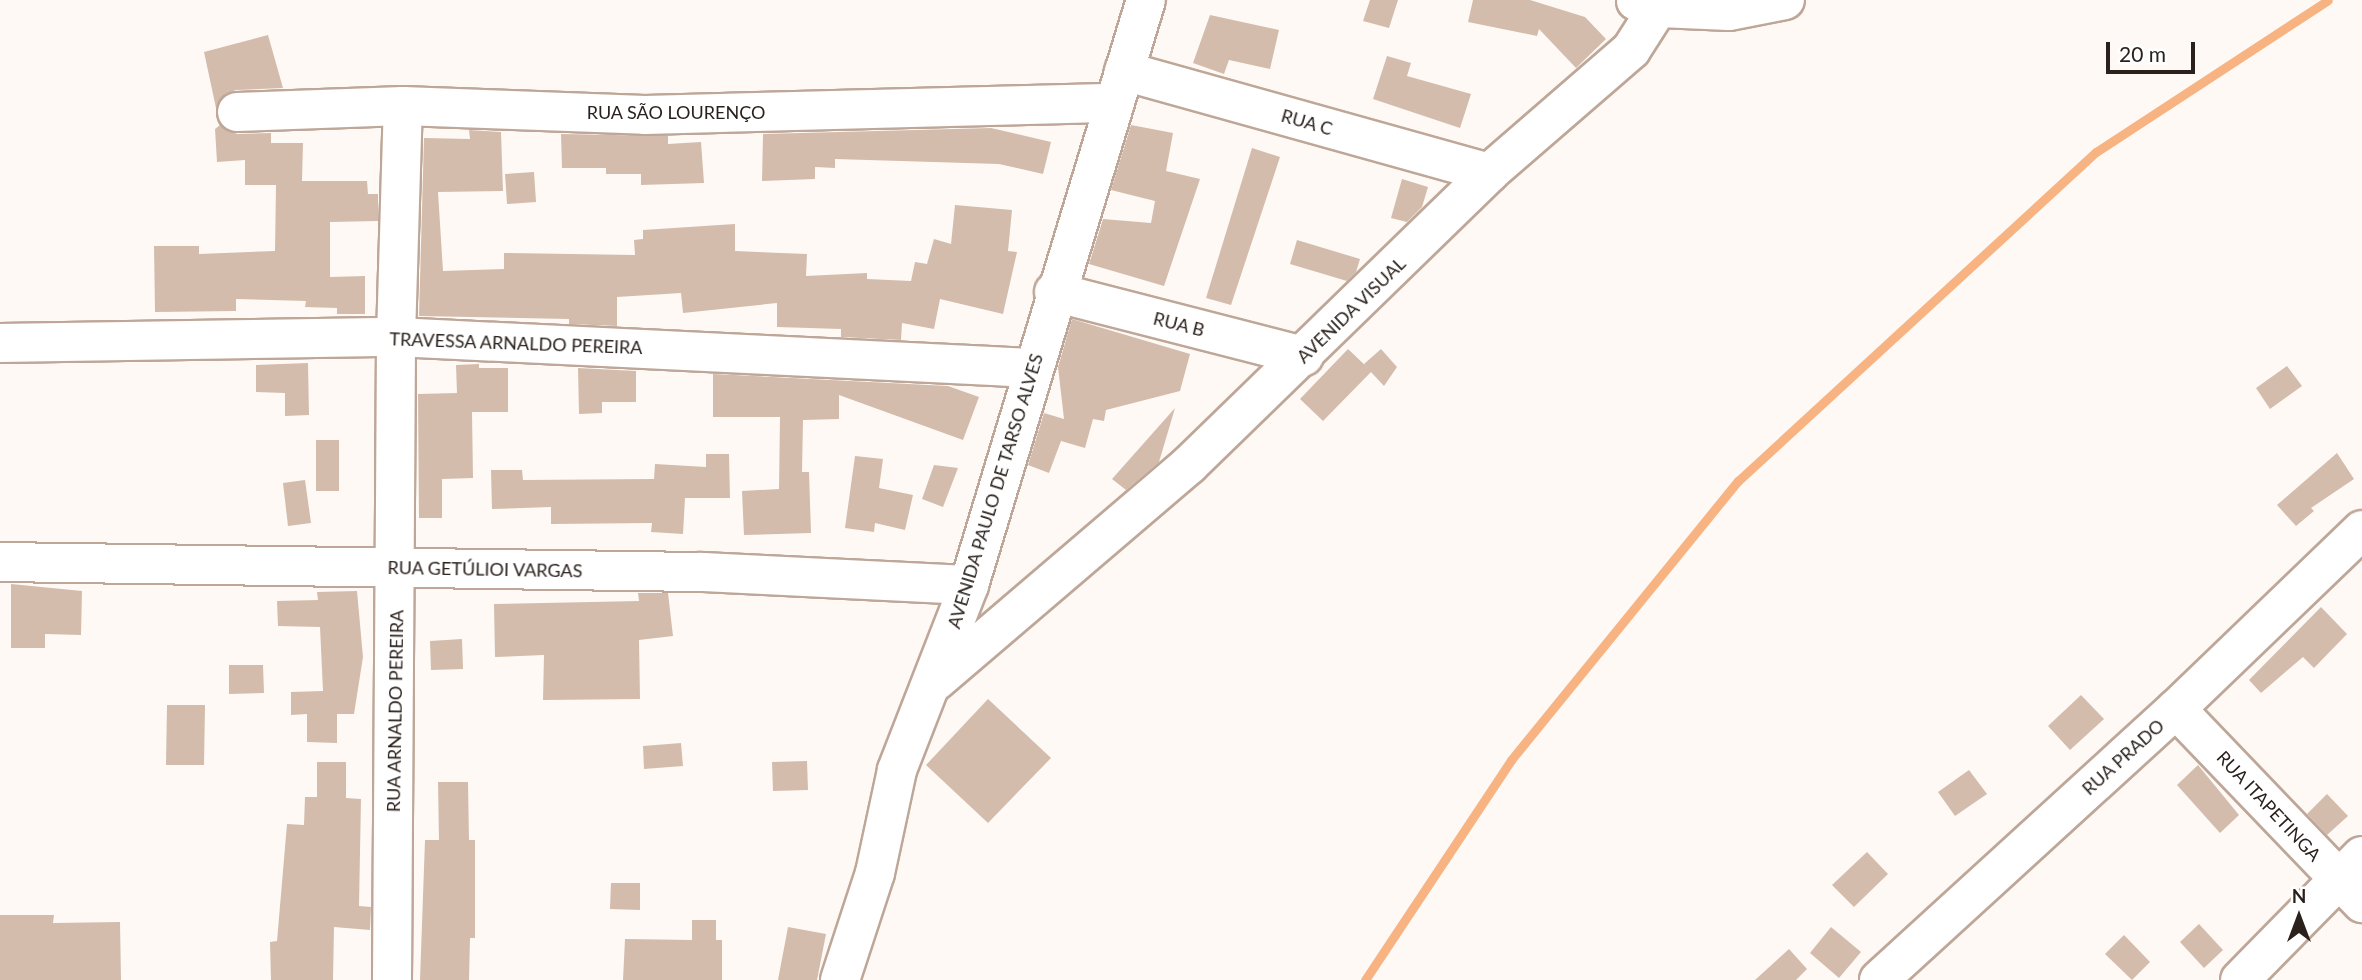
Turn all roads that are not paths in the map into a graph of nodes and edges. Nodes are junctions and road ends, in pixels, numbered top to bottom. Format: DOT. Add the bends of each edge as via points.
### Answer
graph roads {
  1 [pos="1146,0"];
  2 [pos="1785,0"];
  3 [pos="1652,3"];
  4 [pos="1120,87"];
  5 [pos="403,106"];
  6 [pos="237,113"];
  7 [pos="1489,173"];
  8 [pos="1054,292"];
  9 [pos="396,337"];
  10 [pos="0,343"];
  11 [pos="1304,356"];
  12 [pos="1032,368"];
  13 [pos="2362,530"];
  14 [pos="0,562"];
  15 [pos="397,568"];
  16 [pos="969,585"];
  17 [pos="934,682"];
  18 [pos="2176,709"];
  19 [pos="2354,880"];
  20 [pos="1891,976"];
  21 [pos="392,980"];
  22 [pos="841,980"];
  23 [pos="2240,980"];
  1 -- 4 [label="street, AVENIDA PAULO DE TARSO ALVES"];
  2 -- 3 [label="street, AVENIDA VISUAL" via="1728,11"];
  3 -- 7 [label="street, AVENIDA VISUAL" via="1631,50"];
  4 -- 5 [label="street, RUA SÃO LOURENÇO" via="645,115"];
  4 -- 7 [label="street, RUA C"];
  4 -- 8 [label="street, AVENIDA PAULO DE TARSO ALVES"];
  5 -- 6 [label="street, RUA SÃO LOURENÇO"];
  5 -- 9 [label="street, RUA ARNALDO PEREIRA"];
  7 -- 11 [label="street, AVENIDA VISUAL"];
  8 -- 11 [label="street, RUA B"];
  8 -- 12 [label="street, AVENIDA PAULO DE TARSO ALVES"];
  9 -- 10 [label="street, TRAVESSA ARNALDO PEREIRA"];
  9 -- 12 [label="street, TRAVESSA ARNALDO PEREIRA"];
  9 -- 15 [label="street, RUA ARNALDO PEREIRA"];
  11 -- 17 [label="street, AVENIDA VISUAL" via="1189,465"];
  12 -- 16 [label="street, AVENIDA PAULO DE TARSO ALVES"];
  13 -- 18 [label="street, RUA PRADO"];
  14 -- 15 [label="street, RUA GETÚLIOI VARGAS"];
  15 -- 16 [label="street, RUA GETÚLIOI VARGAS" via="702,572"];
  15 -- 21 [label="street, RUA ARNALDO PEREIRA"];
  16 -- 17 [label="street, AVENIDA PAULO DE TARSO ALVES"];
  17 -- 22 [label="street, AVENIDA PAULO DE TARSO ALVES" via="897,770 875,873"];
  18 -- 19 [label="street, RUA ITAPETINGA"];
  18 -- 20 [label="street, RUA PRADO"];
  19 -- 23 [label="street"];
}
